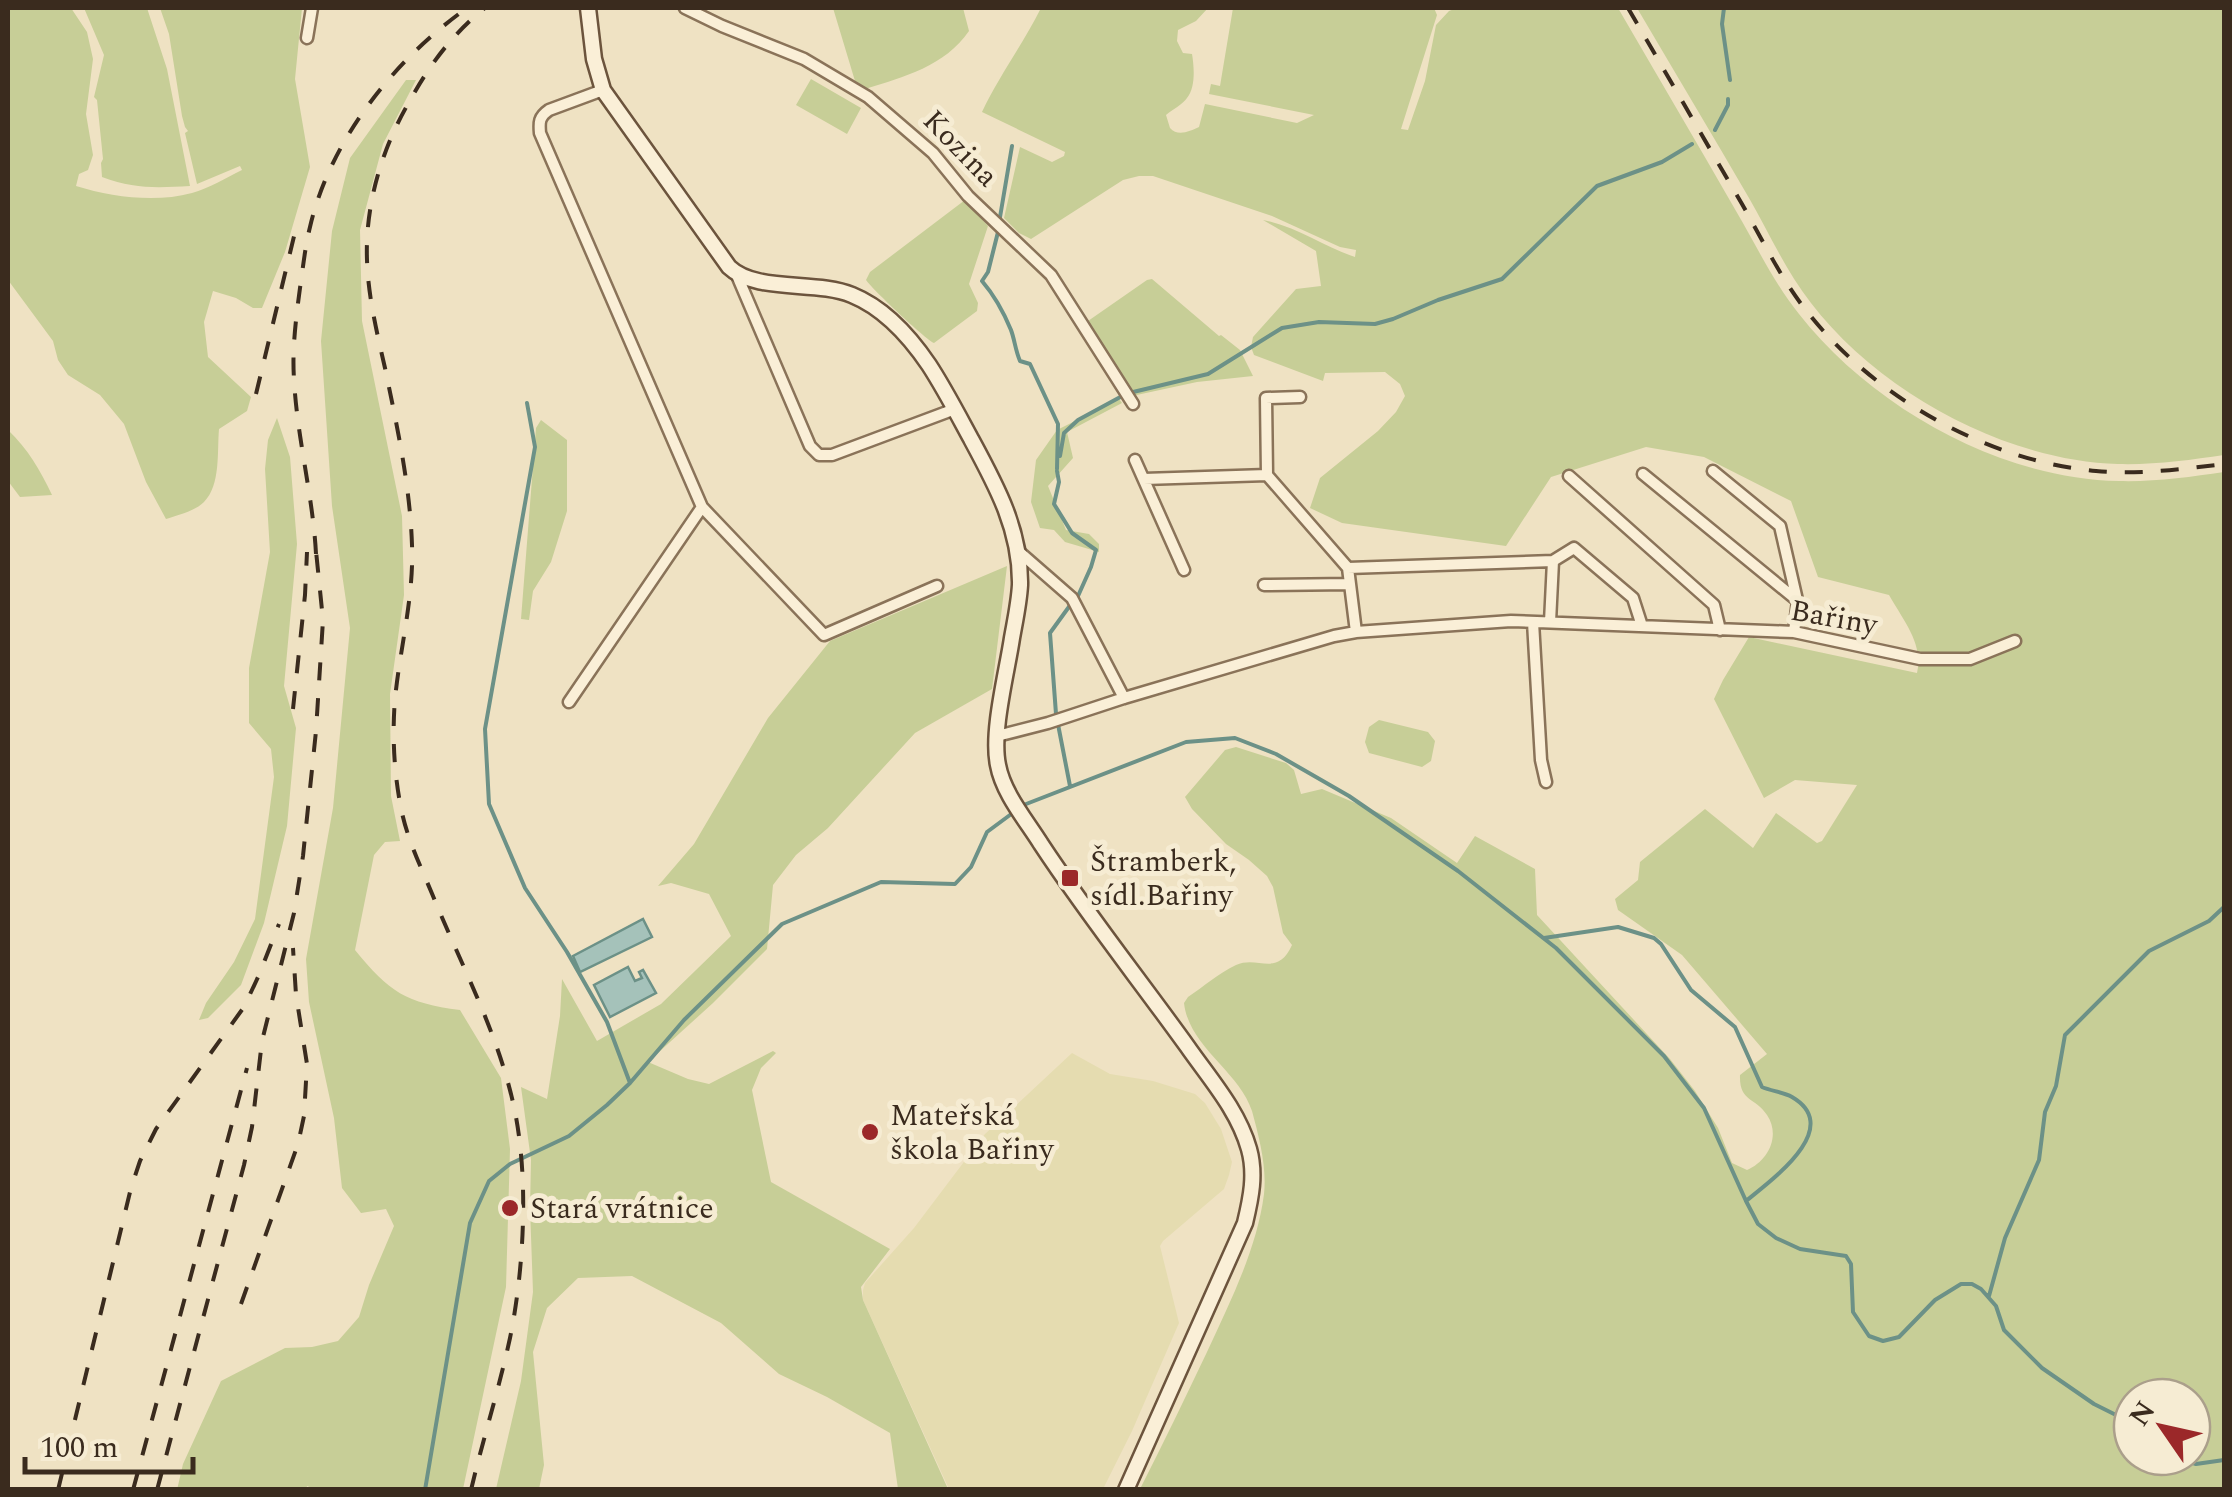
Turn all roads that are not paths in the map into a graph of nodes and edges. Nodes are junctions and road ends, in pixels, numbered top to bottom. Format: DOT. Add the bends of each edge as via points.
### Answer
graph roads {
  1 [pos="312,8"];
  2 [pos="588,8"];
  3 [pos="684,8"];
  4 [pos="307,38"];
  5 [pos="603,90"];
  6 [pos="736,273"];
  7 [pos="1300,397"];
  8 [pos="1133,404"];
  9 [pos="955,409"];
  10 [pos="1135,460"];
  11 [pos="1714,472"];
  12 [pos="1643,474"];
  13 [pos="1267,475"];
  14 [pos="1569,476"];
  15 [pos="1144,479"];
  16 [pos="702,507"];
  17 [pos="1017,550"];
  18 [pos="1553,561"];
  19 [pos="1348,568"];
  20 [pos="1184,570"];
  21 [pos="1350,584"];
  22 [pos="1264,585"];
  23 [pos="937,586"];
  24 [pos="1798,601"];
  25 [pos="1533,622"];
  26 [pos="1550,622"];
  27 [pos="1642,626"];
  28 [pos="1720,630"];
  29 [pos="1356,632"];
  30 [pos="1794,632"];
  31 [pos="2014,641"];
  32 [pos="1124,698"];
  33 [pos="568,702"];
  34 [pos="997,736"];
  35 [pos="1546,782"];
  36 [pos="1126,1490"];
  1 -- 4 [label="street"];
  2 -- 5 [label="main road"];
  3 -- 8 [label="street, Kozina" via="804,59 868,96 933,153 1051,276"];
  5 -- 6 [label="main road"];
  5 -- 16 [label="street" via="549,110 540,133"];
  6 -- 9 [label="main road" via="836,290 868,303 910,341"];
  6 -- 9 [label="street" via="819,455 832,456"];
  7 -- 13 [label="street" via="1266,398"];
  9 -- 17 [label="main road" via="1003,499"];
  10 -- 15 [label="street"];
  11 -- 24 [label="street" via="1780,526"];
  12 -- 24 [label="street"];
  13 -- 15 [label="street"];
  13 -- 19 [label="street"];
  14 -- 28 [label="street" via="1714,605"];
  15 -- 20 [label="street"];
  16 -- 23 [label="street" via="824,634"];
  16 -- 33 [label="street"];
  17 -- 32 [label="street" via="1072,598"];
  17 -- 34 [label="main road" via="1020,588"];
  18 -- 19 [label="street"];
  18 -- 26 [label="street"];
  18 -- 27 [label="street" via="1574,548 1633,598"];
  19 -- 21 [label="street"];
  21 -- 22 [label="street"];
  21 -- 29 [label="street"];
  24 -- 30 [label="street"];
  25 -- 26 [label="street, Bařiny"];
  25 -- 29 [label="street, Bařiny"];
  25 -- 35 [label="street"];
  26 -- 27 [label="street, Bařiny"];
  27 -- 28 [label="street, Bařiny"];
  28 -- 30 [label="street, Bařiny"];
  29 -- 32 [label="street, Bařiny"];
  30 -- 31 [label="street, Bařiny" via="1920,659 1970,659"];
  32 -- 34 [label="street, Bařiny"];
  34 -- 36 [label="main road" via="998,766 1014,801 1072,892 1235,1114 1252,1161 1252,1195 1238,1240"];
}
